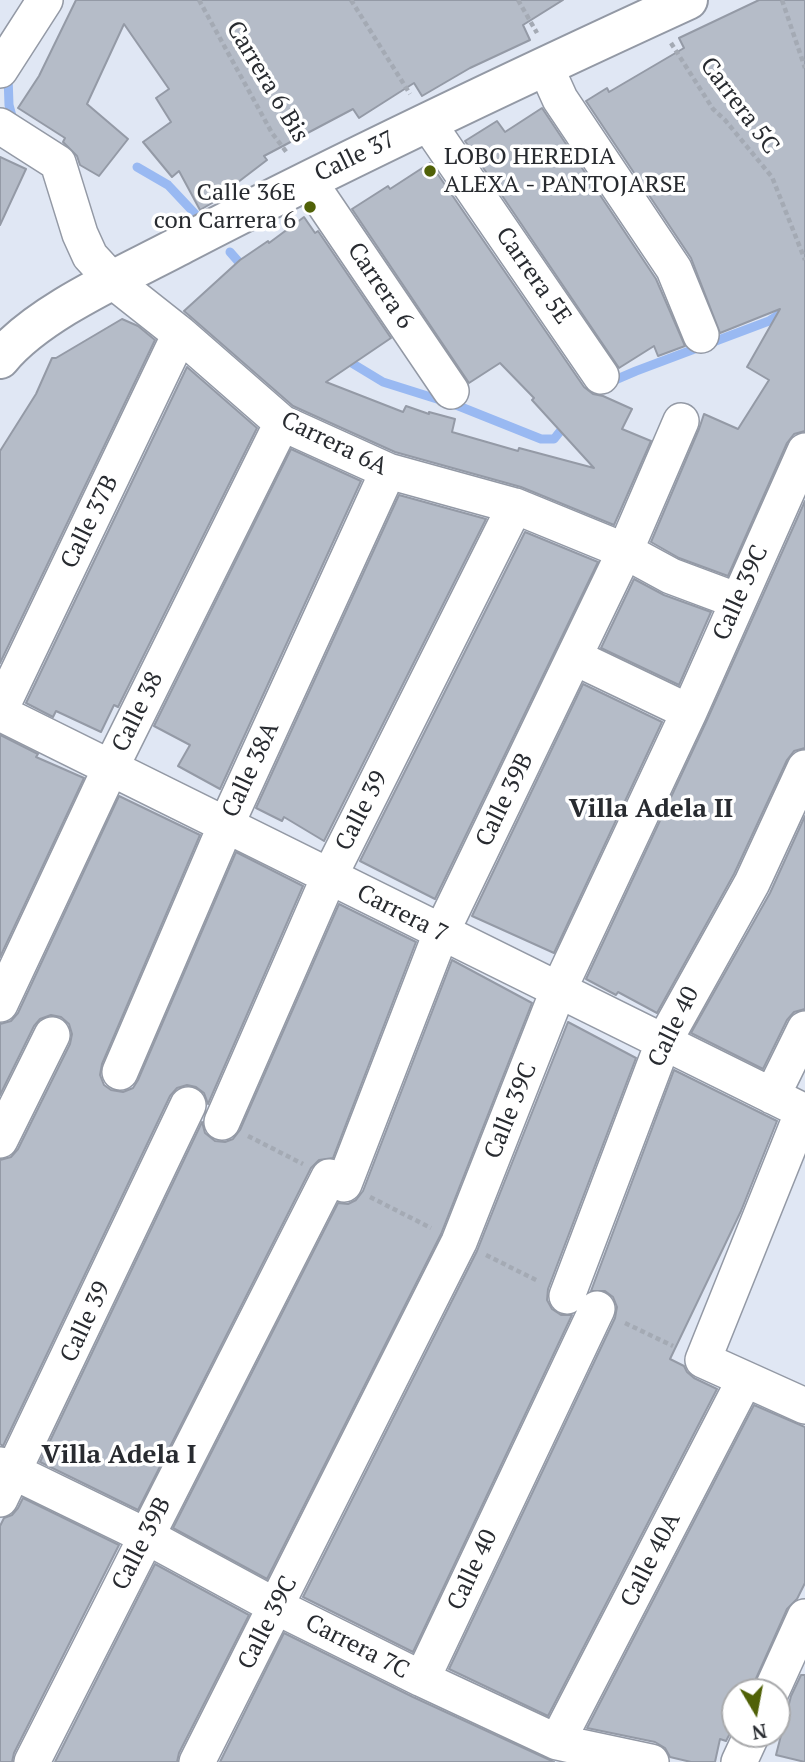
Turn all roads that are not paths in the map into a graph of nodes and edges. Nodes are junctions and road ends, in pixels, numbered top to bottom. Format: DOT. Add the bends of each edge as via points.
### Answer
graph roads {
  1 [pos="45,0"];
  2 [pos="688,0"];
  3 [pos="546,68"];
  4 [pos="0,70"];
  5 [pos="427,122"];
  6 [pos="0,126"];
  7 [pos="309,180"];
  8 [pos="113,281"];
  9 [pos="180,334"];
  10 [pos="701,335"];
  11 [pos="0,359"];
  12 [pos="601,376"];
  13 [pos="451,391"];
  14 [pos="681,421"];
  15 [pos="282,423"];
  16 [pos="804,456"];
  17 [pos="388,471"];
  18 [pos="515,506"];
  19 [pos="625,551"];
  20 [pos="738,601"];
  21 [pos="574,657"];
  22 [pos="0,712"];
  23 [pos="690,712"];
  24 [pos="805,768"];
  25 [pos="110,769"];
  26 [pos="226,825"];
  27 [pos="329,877"];
  28 [pos="441,933"];
  29 [pos="558,991"];
  30 [pos="0,1004"];
  31 [pos="805,1029"];
  32 [pos="52,1035"];
  33 [pos="663,1043"];
  34 [pos="120,1072"];
  35 [pos="772,1096"];
  36 [pos="188,1105"];
  37 [pos="804,1112"];
  38 [pos="222,1122"];
  39 [pos="0,1140"];
  40 [pos="745,1379"];
  41 [pos="805,1406"];
  42 [pos="5,1479"];
  43 [pos="146,1536"];
  44 [pos="277,1607"];
  45 [pos="803,1624"];
  46 [pos="778,1678"];
  47 [pos="422,1679"];
  48 [pos="557,1742"];
  49 [pos="32,1762"];
  50 [pos="197,1762"];
  51 [pos="651,1762"];
  1 -- 4 [label="street"];
  2 -- 3 [label="main road, Calle 37"];
  3 -- 5 [label="main road, Calle 37"];
  3 -- 10 [label="street" via="559,99 674,269"];
  5 -- 7 [label="main road, Calle 37"];
  5 -- 12 [label="street, Carrera 5E"];
  6 -- 8 [label="street, Carrera 6A" via="58,163 90,256"];
  7 -- 8 [label="main road, Calle 37"];
  7 -- 13 [label="street, Carrera 6"];
  8 -- 9 [label="street, Carrera 6A"];
  8 -- 11 [label="main road, Calle 37" via="44,319"];
  9 -- 15 [label="street, Carrera 6A"];
  9 -- 22 [label="street, Calle 37B"];
  14 -- 19 [label="street, Calle 39B"];
  15 -- 17 [label="street, Carrera 6A"];
  15 -- 25 [label="street, Calle 38"];
  16 -- 20 [label="street, Calle 39C"];
  17 -- 18 [label="street, Carrera 6A"];
  17 -- 26 [label="street, Calle 38A"];
  18 -- 19 [label="street, Carrera 6A"];
  18 -- 27 [label="street, Calle 39"];
  19 -- 20 [label="street, Carrera 6A" via="671,576"];
  19 -- 21 [label="street, Calle 39B"];
  20 -- 23 [label="street, Calle 39C"];
  21 -- 23 [label="street"];
  21 -- 28 [label="street, Calle 39B"];
  22 -- 25 [label="street, Carrera 7"];
  23 -- 29 [label="street, Calle 39C"];
  24 -- 33 [label="street, Calle 40" via="752,883"];
  25 -- 26 [label="street, Carrera 7"];
  25 -- 30 [label="street, Calle 38"];
  26 -- 27 [label="street, Carrera 7"];
  26 -- 34 [label="street, Calle 38A"];
  27 -- 28 [label="street, Carrera 7"];
  27 -- 38 [label="street, Calle 39"];
  28 -- 29 [label="street, Carrera 7"];
  28 -- 43 [label="street, Calle 39B" via="336,1181"];
  29 -- 33 [label="street, Carrera 7"];
  29 -- 44 [label="street, Calle 39C" via="459,1242"];
  31 -- 35 [label="street"];
  32 -- 39 [label="street"];
  33 -- 35 [label="street, Carrera 7"];
  33 -- 47 [label="street, Calle 40" via="582,1303"];
  35 -- 37 [label="street, Carrera 7"];
  36 -- 42 [label="street, Calle 39"];
  37 -- 40 [label="street" via="703,1360"];
  40 -- 41 [label="street"];
  40 -- 48 [label="street, Calle 40A"];
  42 -- 43 [label="street, Carrera 7C"];
  43 -- 44 [label="street, Carrera 7C"];
  43 -- 49 [label="street, Calle 39B"];
  44 -- 47 [label="street, Carrera 7C"];
  44 -- 50 [label="street, Calle 39C"];
  45 -- 46 [label="street"];
  47 -- 48 [label="street, Carrera 7C"];
  48 -- 51 [label="street, Carrera 7C"];
}
